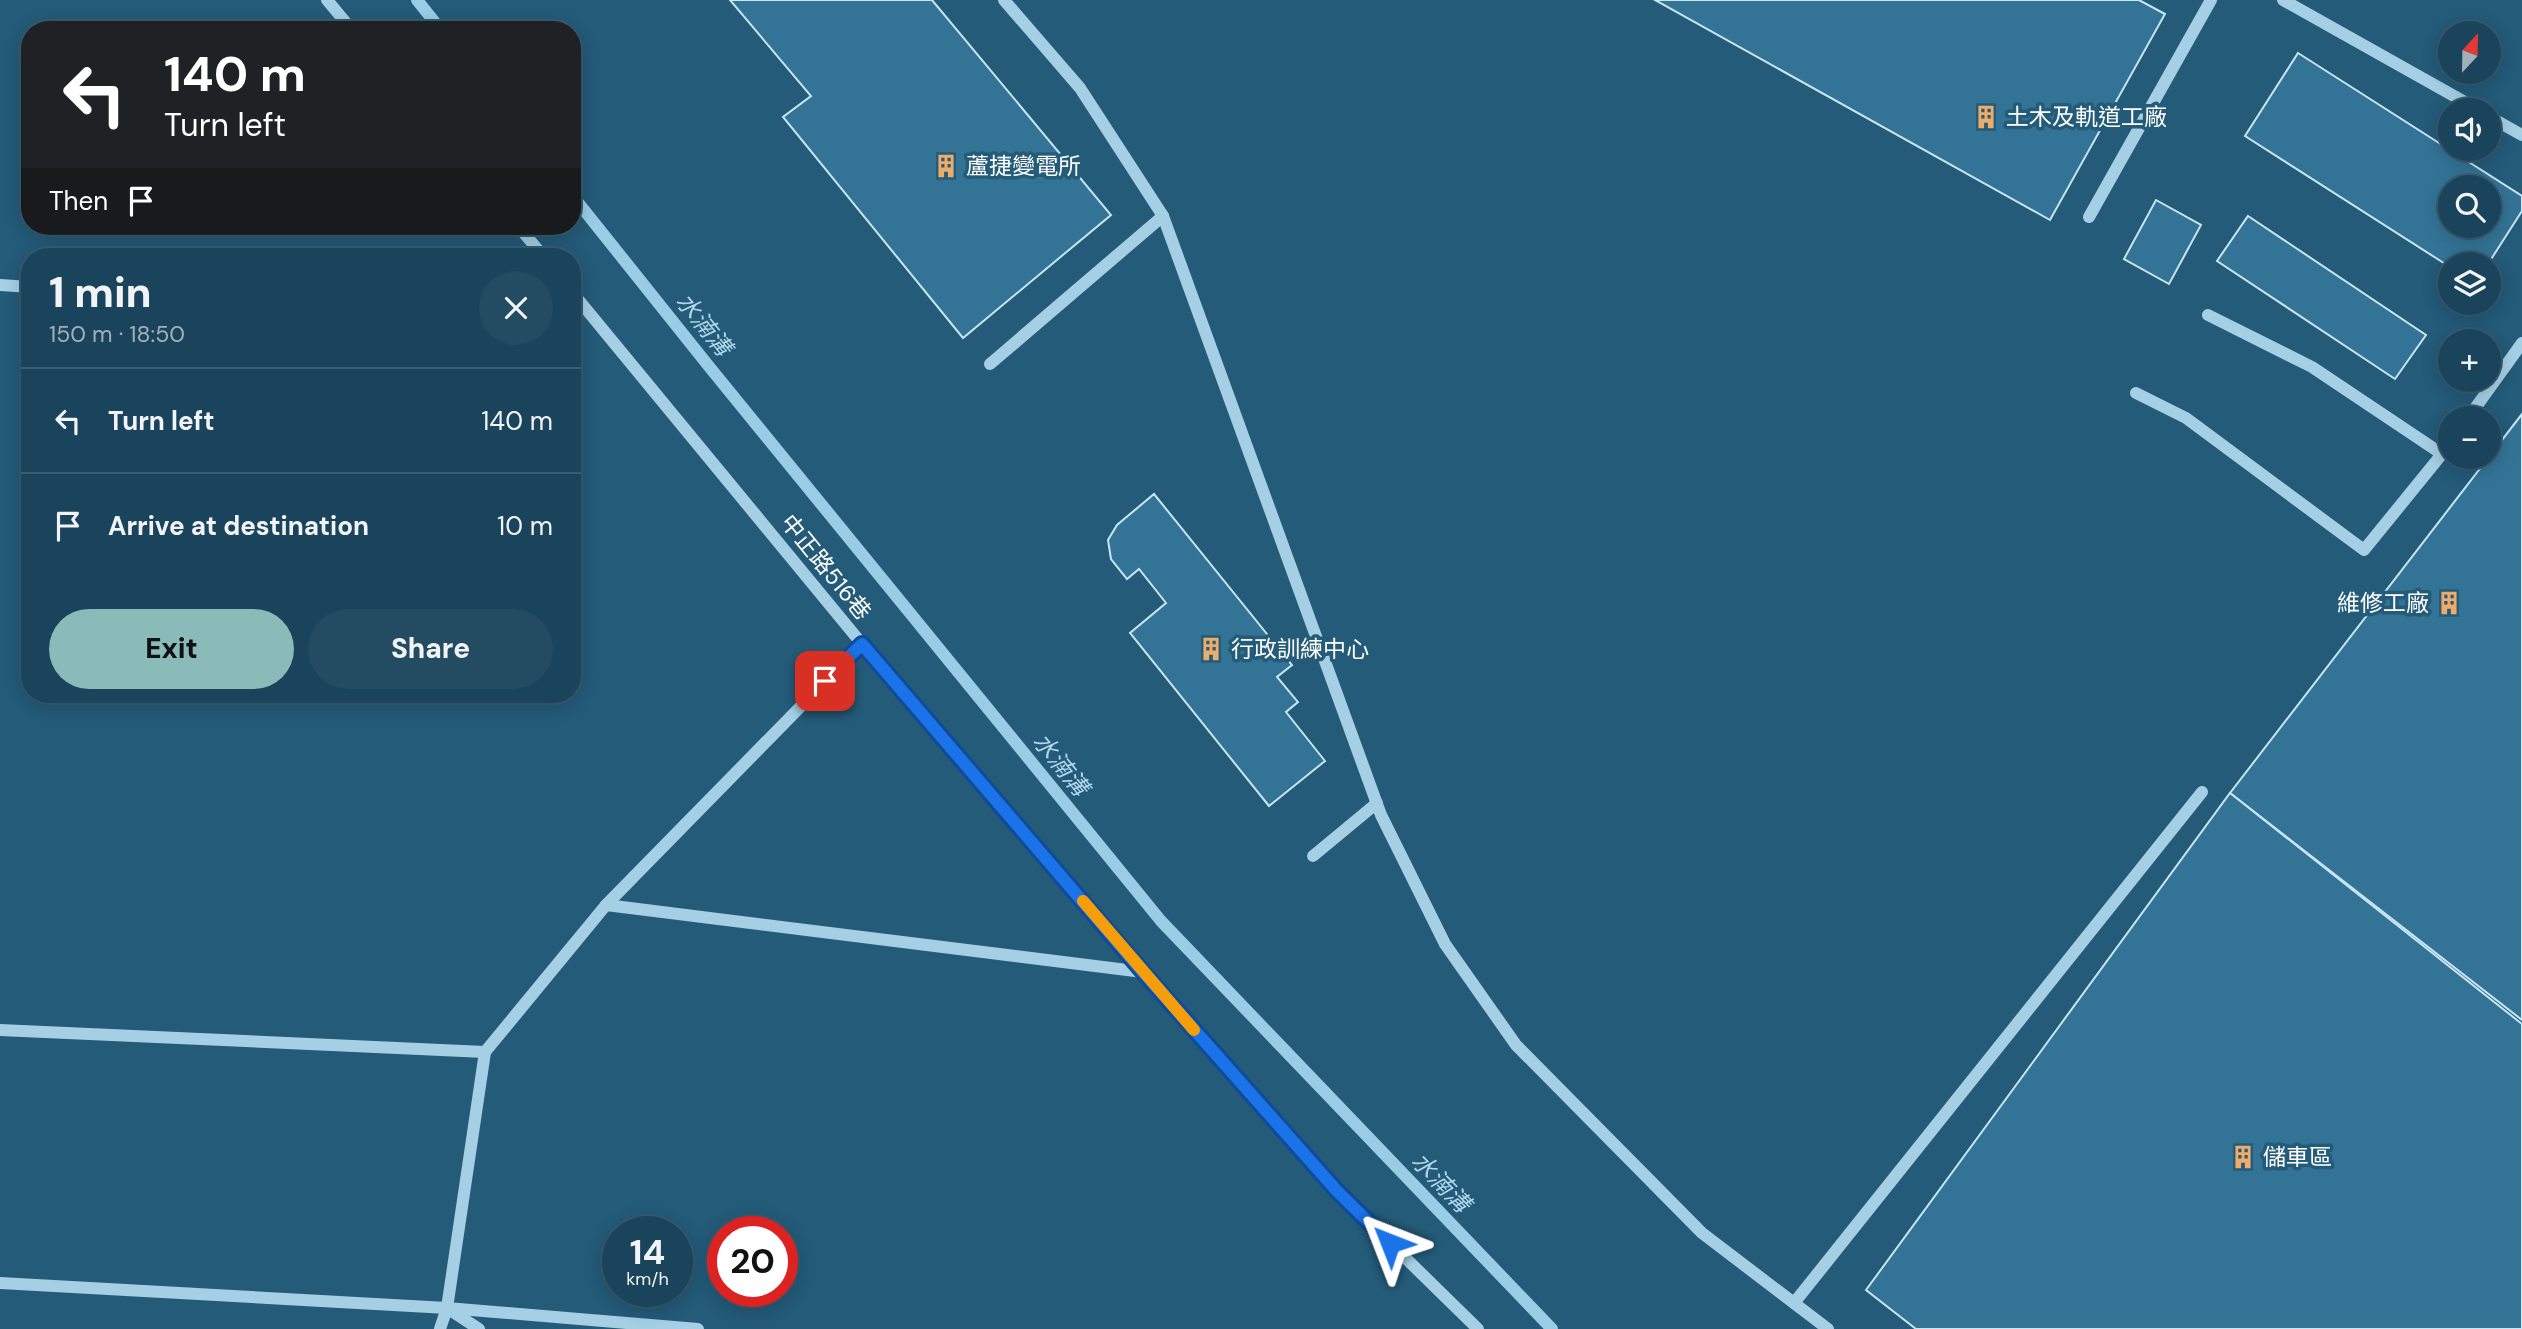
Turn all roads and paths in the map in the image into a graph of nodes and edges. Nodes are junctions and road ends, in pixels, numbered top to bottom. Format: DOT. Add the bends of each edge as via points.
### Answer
graph roads {
  1 [pos="327,0"];
  2 [pos="1004,0"];
  3 [pos="2211,0"];
  4 [pos="2283,0"];
  5 [pos="344,21"];
  6 [pos="2458,98"];
  7 [pos="2501,123"];
  8 [pos="2522,135"];
  9 [pos="1163,216"];
  10 [pos="2089,217"];
  11 [pos="0,285"];
  12 [pos="21,286"];
  13 [pos="581,303"];
  14 [pos="581,310"];
  15 [pos="587,310"];
  16 [pos="2208,315"];
  17 [pos="2522,343"];
  18 [pos="990,363"];
  19 [pos="2136,393"];
  20 [pos="2477,406"];
  21 [pos="2438,444"];
  22 [pos="2438,459"];
  23 [pos="862,644"];
  24 [pos="2202,792"];
  25 [pos="1377,803"];
  26 [pos="1313,856"];
  27 [pos="606,905"];
  28 [pos="1143,972"];
  29 [pos="0,1030"];
  30 [pos="485,1052"];
  31 [pos="0,1283"];
  32 [pos="1794,1303"];
  33 [pos="447,1308"];
  34 [pos="440,1329"];
  35 [pos="479,1329"];
  36 [pos="698,1329"];
  37 [pos="1478,1329"];
  38 [pos="1828,1329"];
  1 -- 5 [label="lane"];
  2 -- 9 [label="lane" via="1080,88"];
  3 -- 10 [label="lane"];
  4 -- 6 [label="lane"];
  7 -- 8 [label="lane"];
  9 -- 18 [label="lane"];
  9 -- 25 [label="lane"];
  11 -- 12 [label="lane"];
  13 -- 15 [label="lane, 中正路516巷"];
  14 -- 15 [label="lane"];
  15 -- 23 [label="lane, 中正路516巷"];
  16 -- 21 [label="lane" via="2312,367"];
  17 -- 20 [label="lane"];
  19 -- 22 [label="lane" via="2186,418 2364,550"];
  23 -- 27 [label="lane"];
  23 -- 28 [label="lane, 中正路516巷"];
  24 -- 32 [label="lane"];
  25 -- 26 [label="lane"];
  25 -- 32 [label="lane" via="1445,944 1516,1045 1702,1233"];
  27 -- 28 [label="lane"];
  27 -- 30 [label="lane"];
  28 -- 37 [label="lane, 中正路516巷" via="1337,1191"];
  29 -- 30 [label="lane"];
  30 -- 33 [label="lane"];
  31 -- 33 [label="lane"];
  32 -- 38 [label="lane"];
  33 -- 34 [label="lane"];
  33 -- 35 [label="lane"];
  33 -- 36 [label="lane"];
}
